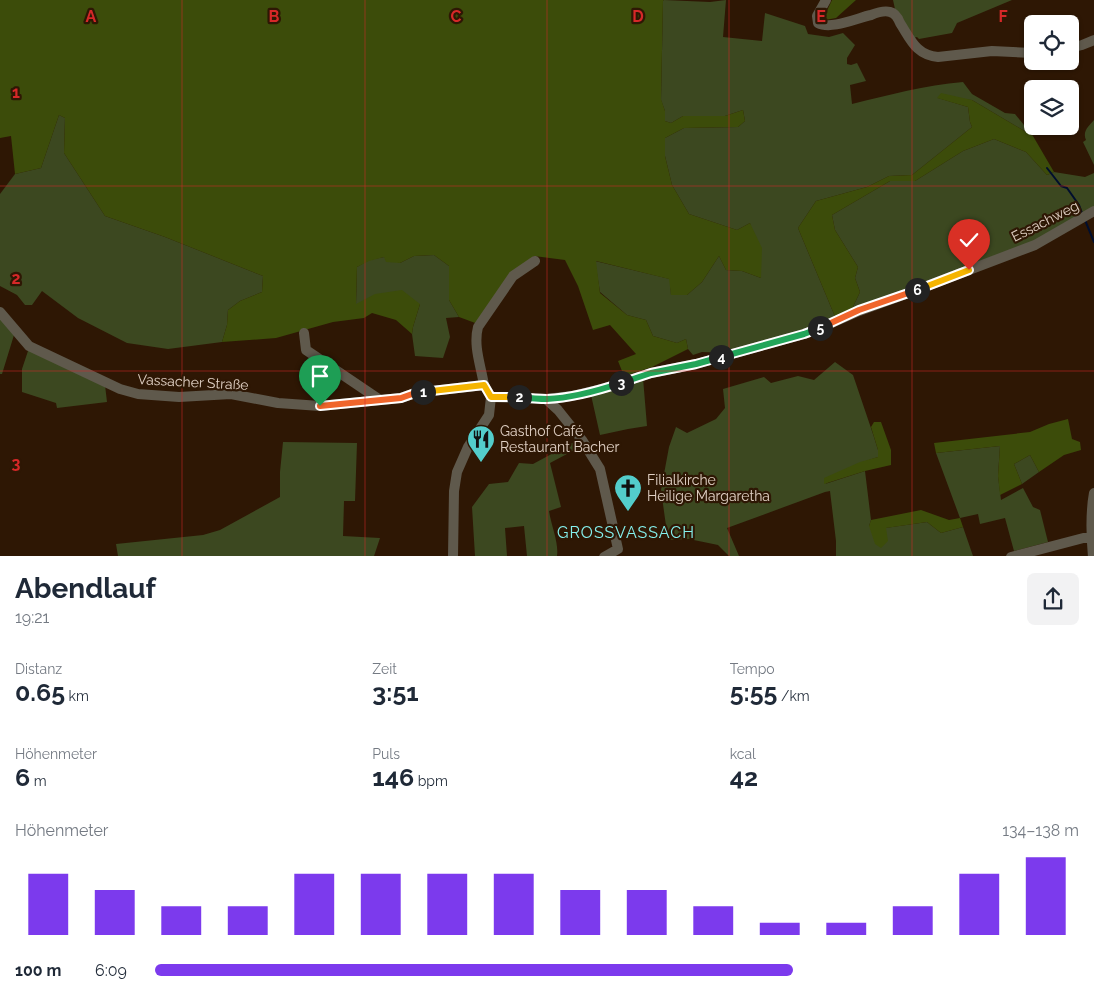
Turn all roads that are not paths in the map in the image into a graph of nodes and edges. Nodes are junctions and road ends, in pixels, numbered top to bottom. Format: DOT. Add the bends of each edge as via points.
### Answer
graph roads {
  1 [pos="826,0"];
  2 [pos="1094,40"];
  3 [pos="1079,46"];
  4 [pos="1024,53"];
  5 [pos="1094,211"];
  6 [pos="536,261"];
  7 [pos="0,312"];
  8 [pos="304,333"];
  9 [pos="484,385"];
  10 [pos="491,397"];
  11 [pos="546,399"];
  12 [pos="380,400"];
  13 [pos="1094,493"];
  14 [pos="1091,536"];
  15 [pos="453,556"];
  16 [pos="604,556"];
  17 [pos="1011,556"];
  18 [pos="1093,556"];
  1 -- 4 [label="street" via="817,16 818,24 838,24 890,12 896,16 915,47 931,56 992,51"];
  2 -- 3 [label="street"];
  5 -- 11 [label="street, Essachweg" via="1035,245 859,310 804,334 605,388"];
  6 -- 9 [label="street" via="513,276 478,327 476,345"];
  7 -- 12 [label="street, Vassacher Straße" via="29,346 120,389 138,394 179,397 231,394 320,406"];
  8 -- 12 [label="street" via="306,350"];
  9 -- 10 [label="street"];
  9 -- 12 [label="street, Vassacher Straße"];
  10 -- 11 [label="street, Essachweg"];
  10 -- 15 [label="street" via="489,415 468,447 457,472"];
  11 -- 16 [label="street" via="582,440 600,469 618,549"];
  13 -- 14 [label="street"];
  14 -- 17 [label="street"];
  14 -- 18 [label="street"];
}
